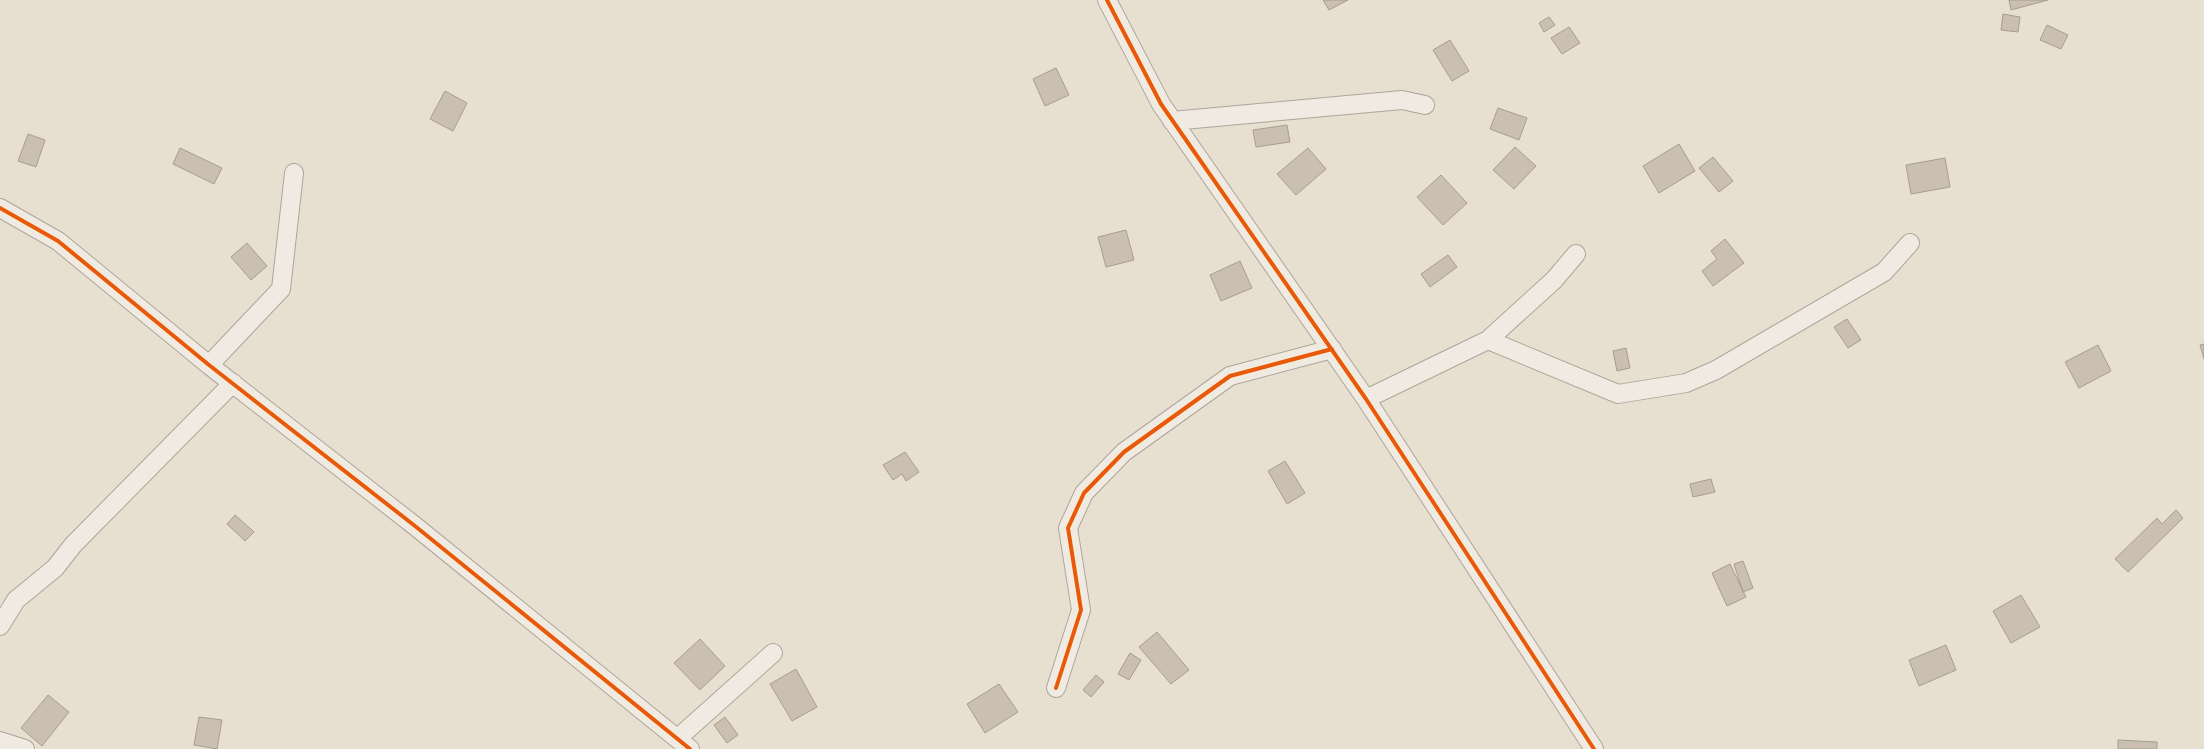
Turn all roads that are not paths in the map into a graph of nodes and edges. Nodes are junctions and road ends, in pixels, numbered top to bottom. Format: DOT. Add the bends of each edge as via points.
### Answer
graph roads {
  1 [pos="1107,0"];
  2 [pos="1425,106"];
  3 [pos="1172,121"];
  4 [pos="294,173"];
  5 [pos="0,208"];
  6 [pos="1910,243"];
  7 [pos="1576,254"];
  8 [pos="1488,340"];
  9 [pos="1332,349"];
  10 [pos="209,365"];
  11 [pos="233,383"];
  12 [pos="1366,399"];
  13 [pos="0,626"];
  14 [pos="773,653"];
  15 [pos="1056,688"];
  16 [pos="0,741"];
  17 [pos="684,744"];
  18 [pos="25,749"];
  19 [pos="1594,749"];
  1 -- 3 [label="street"];
  2 -- 3 [label="street" via="1402,100"];
  3 -- 9 [label="street"];
  4 -- 10 [label="street" via="281,289"];
  5 -- 10 [label="street" via="58,241"];
  6 -- 8 [label="street" via="1884,272 1716,370 1686,383 1618,394"];
  7 -- 8 [label="street" via="1554,280"];
  8 -- 12 [label="street"];
  9 -- 12 [label="street"];
  9 -- 15 [label="street" via="1230,376 1124,452 1084,493 1068,528 1081,610"];
  10 -- 11 [label="street"];
  11 -- 13 [label="street" via="73,545 55,568 16,600"];
  11 -- 17 [label="street" via="415,526"];
  12 -- 19 [label="street"];
  14 -- 17 [label="street"];
  16 -- 18 [label="street"];
}
